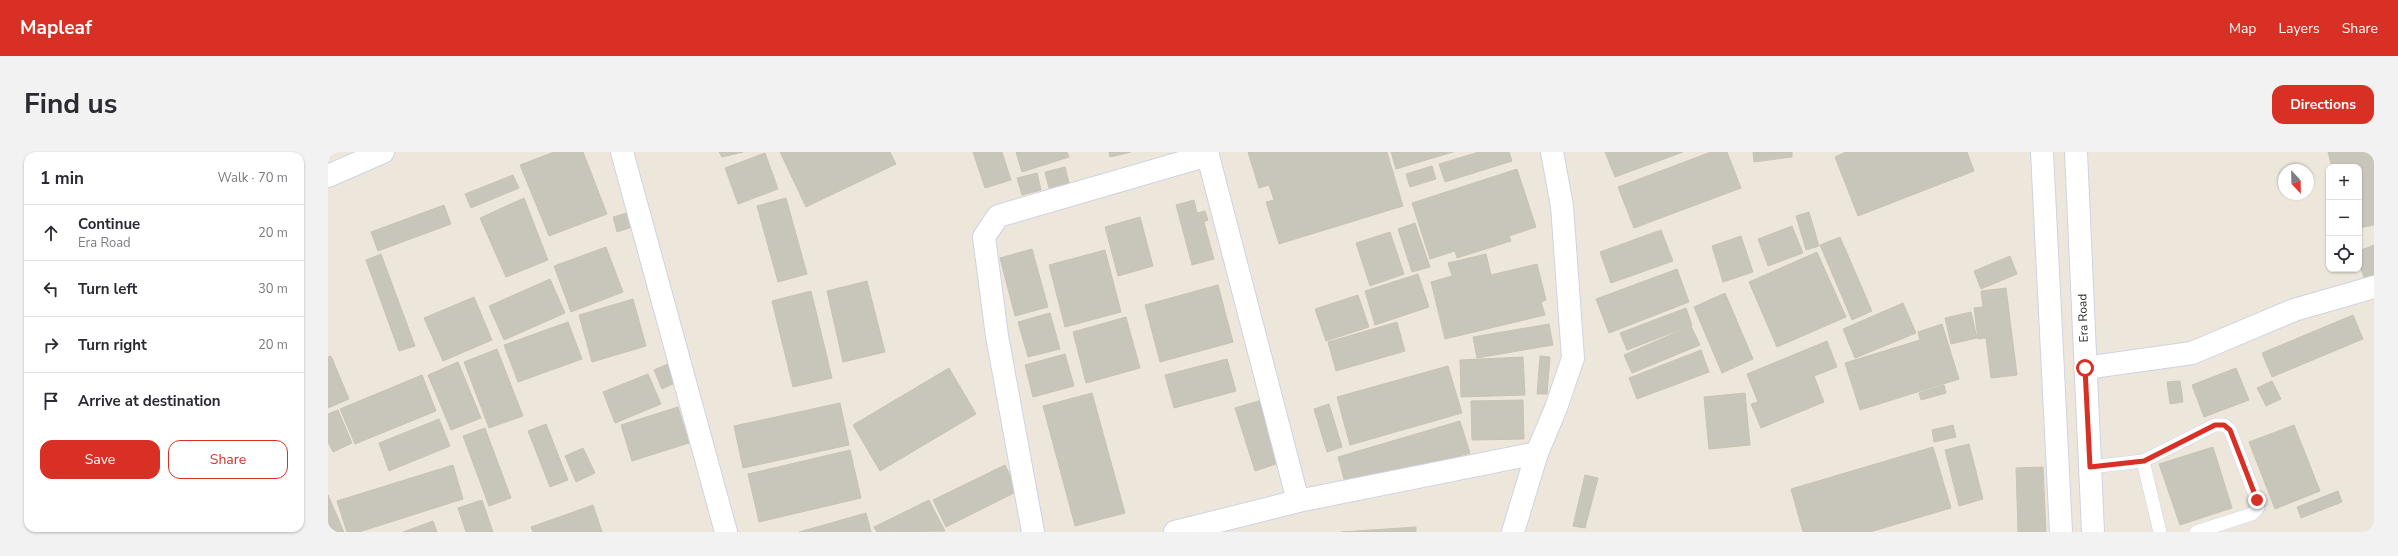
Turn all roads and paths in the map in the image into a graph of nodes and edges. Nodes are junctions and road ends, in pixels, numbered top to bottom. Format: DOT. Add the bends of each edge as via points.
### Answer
graph roads {
  1 [pos="383,152"];
  2 [pos="622,152"];
  3 [pos="1552,152"];
  4 [pos="2042,152"];
  5 [pos="2076,152"];
  6 [pos="1208,153"];
  7 [pos="328,176"];
  8 [pos="2374,287"];
  9 [pos="2085,368"];
  10 [pos="1537,452"];
  11 [pos="2144,461"];
  12 [pos="2090,467"];
  13 [pos="1298,501"];
  14 [pos="726,532"];
  15 [pos="1033,532"];
  16 [pos="1175,532"];
  17 [pos="1513,532"];
  18 [pos="2061,532"];
  19 [pos="2093,532"];
  20 [pos="2160,532"];
  21 [pos="2196,532"];
  1 -- 7 [label="street"];
  2 -- 14 [label="street"];
  3 -- 10 [label="street" via="1562,206 1573,358 1556,408"];
  4 -- 18 [label="street"];
  5 -- 9 [label="street, Era Road"];
  6 -- 13 [label="street"];
  6 -- 15 [label="street" via="998,216 984,237 997,336"];
  8 -- 9 [label="street" via="2294,310 2192,353"];
  9 -- 12 [label="street, Era Road"];
  10 -- 13 [label="street"];
  10 -- 17 [label="street"];
  11 -- 12 [label="lane"];
  11 -- 20 [label="lane"];
  11 -- 21 [label="lane" via="2215,425 2224,425 2230,430 2258,508 2252,514"];
  12 -- 19 [label="street, Era Road"];
  13 -- 16 [label="street"];
}
